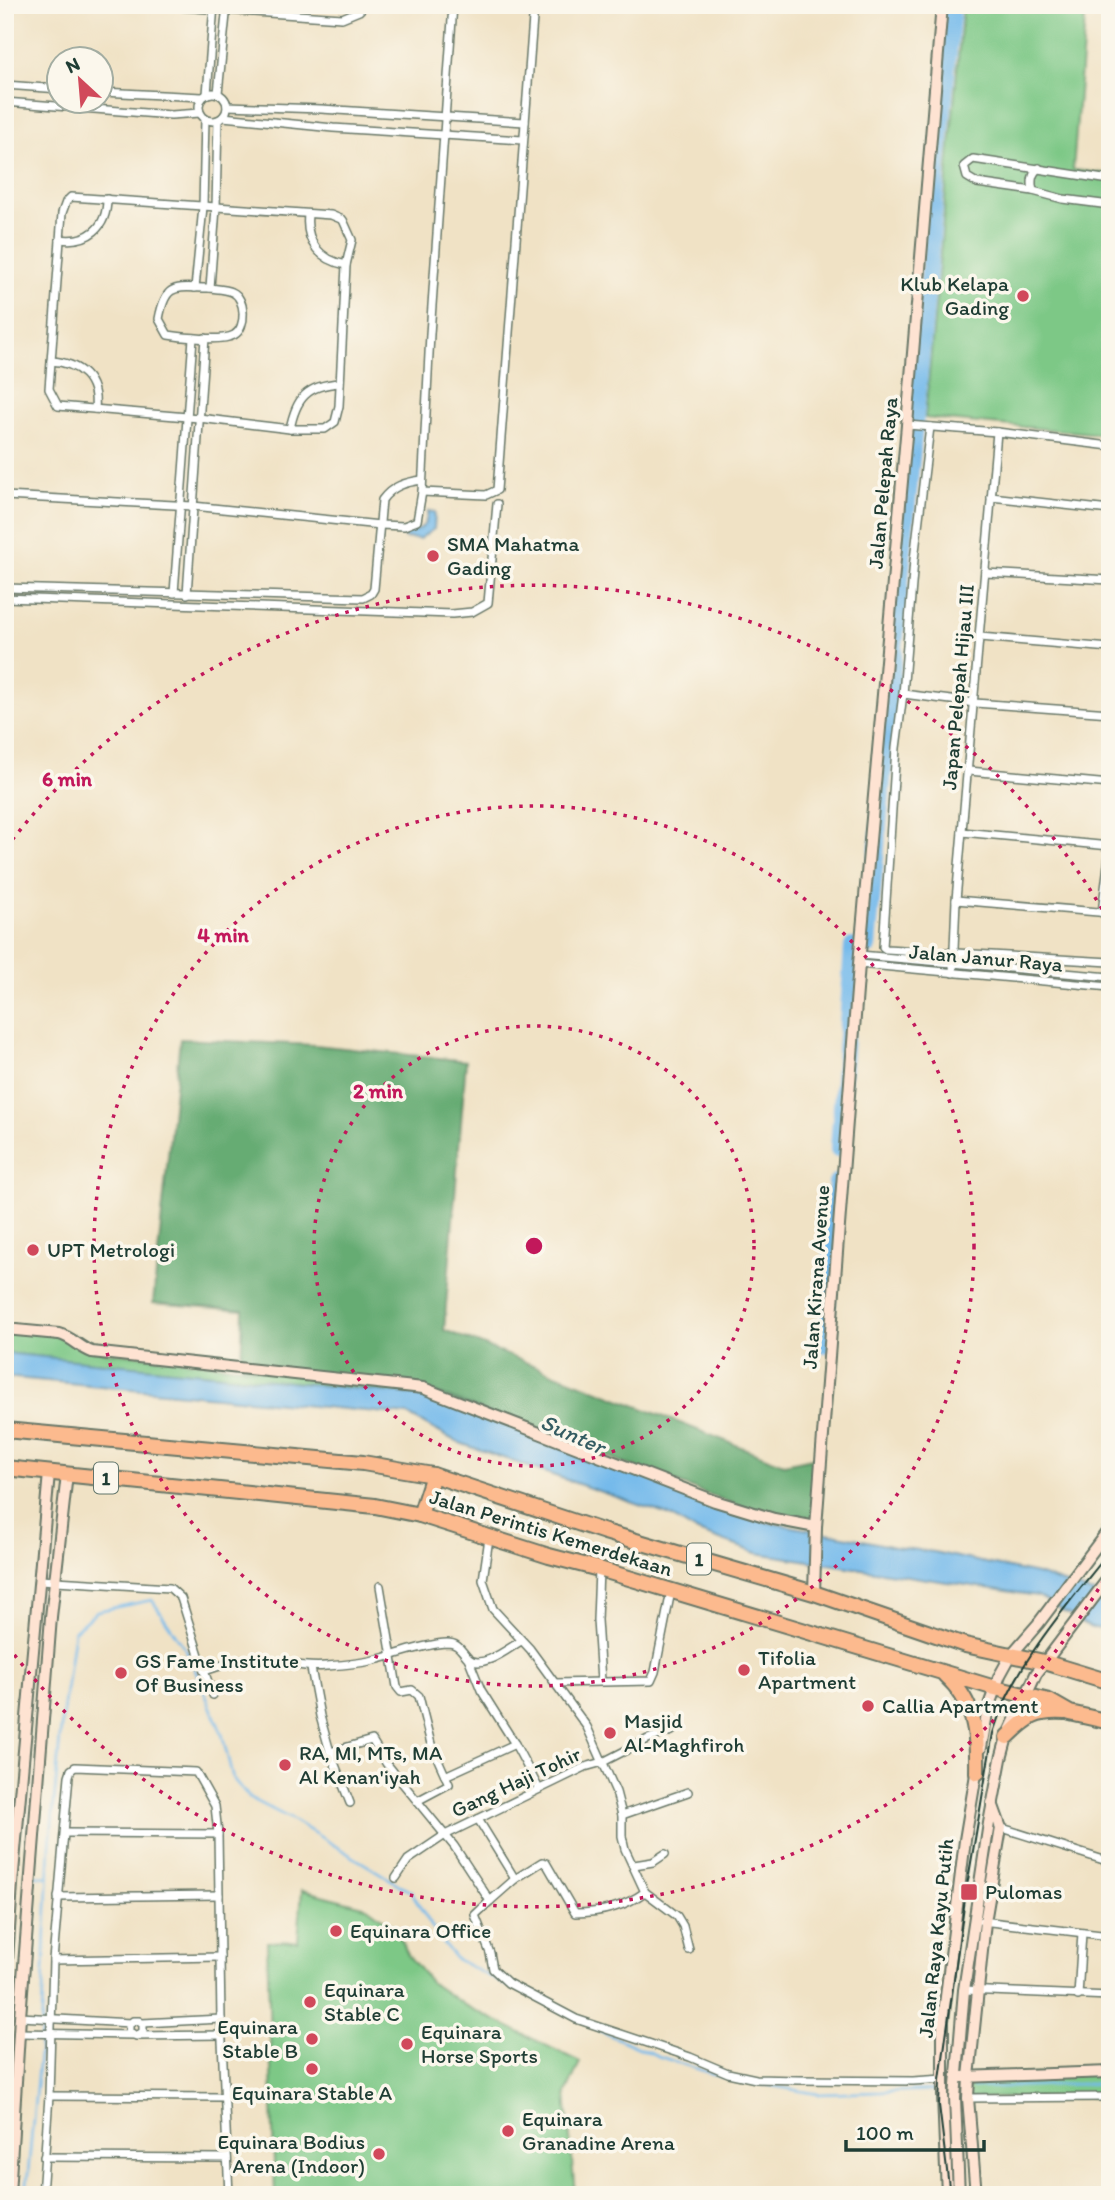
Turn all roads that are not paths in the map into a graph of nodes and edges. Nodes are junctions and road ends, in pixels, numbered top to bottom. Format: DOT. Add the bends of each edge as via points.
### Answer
graph roads {
  1 [pos="151,5"];
  2 [pos="323,5"];
  3 [pos="365,5"];
  4 [pos="453,5"];
  5 [pos="534,5"];
  6 [pos="942,5"];
  7 [pos="214,8"];
  8 [pos="227,8"];
  9 [pos="323,16"];
  10 [pos="5,85"];
  11 [pos="46,88"];
  12 [pos="116,93"];
  13 [pos="218,93"];
  14 [pos="204,96"];
  15 [pos="5,102"];
  16 [pos="227,106"];
  17 [pos="202,116"];
  18 [pos="446,118"];
  19 [pos="220,119"];
  20 [pos="525,122"];
  21 [pos="444,134"];
  22 [pos="523,139"];
  23 [pos="1039,168"];
  24 [pos="1110,180"];
  25 [pos="1034,191"];
  26 [pos="107,199"];
  27 [pos="1110,205"];
  28 [pos="203,207"];
  29 [pos="216,208"];
  30 [pos="308,215"];
  31 [pos="60,239"];
  32 [pos="346,265"];
  33 [pos="195,288"];
  34 [pos="210,288"];
  35 [pos="193,338"];
  36 [pos="205,338"];
  37 [pos="51,361"];
  38 [pos="340,383"];
  39 [pos="94,409"];
  40 [pos="188,417"];
  41 [pos="199,418"];
  42 [pos="909,425"];
  43 [pos="927,426"];
  44 [pos="290,429"];
  45 [pos="997,432"];
  46 [pos="1110,446"];
  47 [pos="422,480"];
  48 [pos="422,492"];
  49 [pos="5,496"];
  50 [pos="991,497"];
  51 [pos="498,504"];
  52 [pos="181,505"];
  53 [pos="193,506"];
  54 [pos="1110,510"];
  55 [pos="380,525"];
  56 [pos="985,573"];
  57 [pos="1110,580"];
  58 [pos="5,588"];
  59 [pos="173,593"];
  60 [pos="187,594"];
  61 [pos="5,598"];
  62 [pos="980,637"];
  63 [pos="1110,648"];
  64 [pos="903,694"];
  65 [pos="975,703"];
  66 [pos="1110,713"];
  67 [pos="969,771"];
  68 [pos="1110,784"];
  69 [pos="962,832"];
  70 [pos="1110,847"];
  71 [pos="956,900"];
  72 [pos="1106,913"];
  73 [pos="952,951"];
  74 [pos="859,959"];
  75 [pos="1110,962"];
  76 [pos="950,968"];
  77 [pos="1110,977"];
  78 [pos="1110,987"];
  79 [pos="5,1329"];
  80 [pos="5,1430"];
  81 [pos="5,1468"];
  82 [pos="50,1473"];
  83 [pos="67,1474"];
  84 [pos="433,1475"];
  85 [pos="420,1515"];
  86 [pos="1110,1528"];
  87 [pos="816,1529"];
  88 [pos="489,1538"];
  89 [pos="599,1569"];
  90 [pos="1108,1578"];
  91 [pos="40,1580"];
  92 [pos="54,1580"];
  93 [pos="380,1586"];
  94 [pos="671,1591"];
  95 [pos="814,1593"];
  96 [pos="521,1641"];
  97 [pos="391,1655"];
  98 [pos="1011,1655"];
  99 [pos="470,1660"];
  100 [pos="1044,1662"];
  101 [pos="311,1668"];
  102 [pos="204,1671"];
  103 [pos="941,1672"];
  104 [pos="1106,1679"];
  105 [pos="600,1681"];
  106 [pos="555,1683"];
  107 [pos="995,1688"];
  108 [pos="213,1695"];
  109 [pos="1025,1696"];
  110 [pos="1070,1713"];
  111 [pos="1110,1722"];
  112 [pos="672,1731"];
  113 [pos="1007,1737"];
  114 [pos="515,1744"];
  115 [pos="330,1752"];
  116 [pos="603,1762"];
  117 [pos="976,1773"];
  118 [pos="445,1776"];
  119 [pos="539,1789"];
  120 [pos="688,1792"];
  121 [pos="417,1801"];
  122 [pos="350,1803"];
  123 [pos="992,1803"];
  124 [pos="622,1815"];
  125 [pos="478,1819"];
  126 [pos="989,1823"];
  127 [pos="1001,1828"];
  128 [pos="65,1833"];
  129 [pos="218,1835"];
  130 [pos="445,1835"];
  131 [pos="665,1854"];
  132 [pos="1110,1862"];
  133 [pos="634,1865"];
  134 [pos="396,1878"];
  135 [pos="515,1879"];
  136 [pos="645,1892"];
  137 [pos="219,1895"];
  138 [pos="58,1897"];
  139 [pos="8,1898"];
  140 [pos="489,1901"];
  141 [pos="980,1921"];
  142 [pos="1082,1933"];
  143 [pos="1110,1936"];
  144 [pos="689,1950"];
  145 [pos="220,1957"];
  146 [pos="53,1960"];
  147 [pos="5,1990"];
  148 [pos="964,1990"];
  149 [pos="976,1992"];
  150 [pos="1079,1996"];
  151 [pos="1110,1996"];
  152 [pos="23,2018"];
  153 [pos="221,2019"];
  154 [pos="48,2020"];
  155 [pos="131,2023"];
  156 [pos="142,2023"];
  157 [pos="23,2033"];
  158 [pos="48,2034"];
  159 [pos="136,2035"];
  160 [pos="222,2035"];
  161 [pos="1110,2072"];
  162 [pos="956,2079"];
  163 [pos="968,2079"];
  164 [pos="943,2080"];
  165 [pos="49,2096"];
  166 [pos="962,2096"];
  167 [pos="224,2097"];
  168 [pos="943,2097"];
  169 [pos="1110,2097"];
  170 [pos="44,2157"];
  171 [pos="227,2158"];
  172 [pos="9,2195"];
  173 [pos="42,2195"];
  174 [pos="229,2195"];
  175 [pos="947,2195"];
  176 [pos="959,2195"];
  177 [pos="976,2195"];
  1 -- 7 [label="street"];
  2 -- 9 [label="street"];
  3 -- 9 [label="street" via="342,18"];
  4 -- 18 [label="street"];
  5 -- 20 [label="street"];
  6 -- 42 [label="street, Jalan Pelepah Raya"];
  7 -- 8 [label="street"];
  7 -- 14 [label="street"];
  8 -- 9 [label="street"];
  8 -- 13 [label="street"];
  10 -- 11 [label="street"];
  12 -- 14 [label="street"];
  13 -- 14 [label="street"];
  13 -- 16 [label="street"];
  14 -- 17 [label="street" via="199,102"];
  15 -- 17 [label="street"];
  16 -- 18 [label="street"];
  16 -- 19 [label="street"];
  17 -- 19 [label="street"];
  17 -- 28 [label="street"];
  18 -- 20 [label="street"];
  18 -- 21 [label="street"];
  19 -- 21 [label="street"];
  19 -- 29 [label="street"];
  20 -- 22 [label="street"];
  21 -- 22 [label="street"];
  21 -- 47 [label="street"];
  22 -- 48 [label="street" via="497,490 486,495"];
  23 -- 24 [label="street"];
  23 -- 25 [label="street" via="1032,178"];
  23 -- 25 [label="street" via="973,159 964,166 967,177 977,183"];
  25 -- 27 [label="street" via="1063,200"];
  26 -- 28 [label="street"];
  26 -- 31 [label="street" via="97,230 72,241"];
  26 -- 31 [label="street" via="71,197 62,213"];
  28 -- 29 [label="street"];
  28 -- 33 [label="street"];
  29 -- 30 [label="street"];
  29 -- 34 [label="street"];
  30 -- 32 [label="street" via="314,247"];
  30 -- 32 [label="street" via="343,220 352,240"];
  31 -- 37 [label="street"];
  32 -- 38 [label="street"];
  33 -- 34 [label="street"];
  33 -- 35 [label="street" via="167,293 159,319 168,335"];
  34 -- 36 [label="street" via="239,297 241,327 233,336"];
  35 -- 36 [label="street"];
  35 -- 40 [label="street"];
  36 -- 41 [label="street"];
  37 -- 39 [label="street" via="76,366 86,374 96,397"];
  37 -- 39 [label="street" via="49,389 58,406"];
  38 -- 44 [label="street" via="316,388 298,401"];
  38 -- 44 [label="street" via="335,422 325,429"];
  39 -- 40 [label="street"];
  40 -- 41 [label="street"];
  40 -- 52 [label="street"];
  41 -- 44 [label="street"];
  41 -- 53 [label="street"];
  42 -- 43 [label="street"];
  42 -- 74 [label="street, Jalan Pelepah Raya"];
  43 -- 45 [label="street"];
  43 -- 64 [label="street, Jalan Pelepah Raya"];
  45 -- 46 [label="street"];
  45 -- 50 [label="street, Japan Pelepah Hijau III"];
  47 -- 48 [label="street"];
  47 -- 55 [label="street" via="387,493 380,507"];
  48 -- 55 [label="street" via="420,515 413,524"];
  49 -- 52 [label="street"];
  50 -- 54 [label="street"];
  50 -- 56 [label="street, Japan Pelepah Hijau III"];
  51 -- 61 [label="street" via="488,603 472,612"];
  52 -- 53 [label="street"];
  52 -- 59 [label="street"];
  53 -- 55 [label="street"];
  53 -- 60 [label="street"];
  55 -- 60 [label="street" via="374,589 363,598"];
  56 -- 57 [label="street"];
  56 -- 62 [label="street, Japan Pelepah Hijau III"];
  58 -- 59 [label="street"];
  59 -- 60 [label="street"];
  62 -- 63 [label="street"];
  62 -- 65 [label="street, Japan Pelepah Hijau III"];
  64 -- 65 [label="street"];
  64 -- 73 [label="street, Jalan Pelepah Raya" via="883,943 886,949"];
  65 -- 66 [label="street"];
  65 -- 67 [label="street, Japan Pelepah Hijau III"];
  67 -- 68 [label="street"];
  67 -- 69 [label="street, Japan Pelepah Hijau III"];
  69 -- 70 [label="street"];
  69 -- 71 [label="street, Japan Pelepah Hijau III"];
  70 -- 72 [label="street"];
  71 -- 72 [label="street"];
  71 -- 73 [label="street, Japan Pelepah Hijau III"];
  73 -- 75 [label="street"];
  73 -- 76 [label="street, Japan Pelepah Hijau III"];
  74 -- 76 [label="street, Jalan Janur Raya"];
  74 -- 87 [label="street, Jalan Kirana Avenue"];
  76 -- 77 [label="street, Jalan Janur Raya"];
  76 -- 78 [label="street, Jalan Janur Raya"];
  79 -- 87 [label="street" via="59,1334 92,1352 423,1388 715,1501"];
  80 -- 84 [label="highway, Jalan Perintis Kemerdekaan / 1" via="363,1463"];
  81 -- 82 [label="highway, Jalan Perintis Kemerdekaan / 1"];
  82 -- 83 [label="highway, Jalan Perintis Kemerdekaan / 1"];
  82 -- 91 [label="street"];
  83 -- 85 [label="highway, Jalan Perintis Kemerdekaan / 1" via="349,1502"];
  83 -- 92 [label="street"];
  84 -- 85 [label="highway"];
  84 -- 95 [label="highway, Jalan Perintis Kemerdekaan / 1" via="605,1532"];
  85 -- 88 [label="highway, Jalan Perintis Kemerdekaan / 1"];
  86 -- 98 [label="street, Jalan Raya Kayu Putih"];
  87 -- 95 [label="street, Jalan Kirana Avenue"];
  88 -- 89 [label="highway, Jalan Perintis Kemerdekaan / 1"];
  88 -- 96 [label="street" via="483,1568 485,1590 493,1609"];
  89 -- 94 [label="highway, Jalan Perintis Kemerdekaan / 1"];
  89 -- 105 [label="street"];
  90 -- 100 [label="street, Jalan Raya Kayu Putih"];
  91 -- 92 [label="street"];
  91 -- 139 [label="street"];
  92 -- 102 [label="street" via="162,1586 175,1592 181,1598"];
  92 -- 152 [label="street"];
  93 -- 97 [label="street"];
  94 -- 103 [label="highway, Jalan Perintis Kemerdekaan / 1"];
  94 -- 105 [label="street" via="651,1681"];
  95 -- 98 [label="highway, Jalan Perintis Kemerdekaan / 1" via="965,1645"];
  96 -- 99 [label="street" via="488,1660"];
  96 -- 106 [label="street"];
  97 -- 99 [label="street" via="450,1643"];
  97 -- 101 [label="street"];
  97 -- 118 [label="street" via="399,1690 412,1690 419,1696"];
  98 -- 100 [label="highway, Jalan Perintis Kemerdekaan / 1"];
  98 -- 107 [label="street, Jalan Raya Kayu Putih"];
  99 -- 114 [label="street" via="481,1690"];
  100 -- 104 [label="highway, Jalan Perintis Kemerdekaan / 1"];
  100 -- 109 [label="street, Jalan Raya Kayu Putih"];
  101 -- 102 [label="street" via="252,1658"];
  101 -- 115 [label="street"];
  102 -- 108 [label="street"];
  103 -- 107 [label="highway, Jalan Perintis Kemerdekaan / 1"];
  103 -- 117 [label="highway" via="958,1687 970,1709 976,1735"];
  105 -- 106 [label="street"];
  106 -- 116 [label="street" via="587,1727"];
  107 -- 109 [label="highway, Jalan Perintis Kemerdekaan / 1"];
  107 -- 117 [label="street, Jalan Raya Kayu Putih"];
  109 -- 110 [label="highway, Jalan Perintis Kemerdekaan / 1" via="1049,1701"];
  109 -- 113 [label="street, Jalan Raya Kayu Putih"];
  110 -- 111 [label="highway, Jalan Perintis Kemerdekaan / 1"];
  110 -- 113 [label="highway" via="1040,1713"];
  112 -- 116 [label="street, Gang Haji Tohir"];
  113 -- 123 [label="street, Jalan Raya Kayu Putih"];
  114 -- 118 [label="street"];
  114 -- 119 [label="street"];
  115 -- 121 [label="street" via="372,1740"];
  115 -- 122 [label="street"];
  116 -- 119 [label="street, Gang Haji Tohir"];
  116 -- 124 [label="street"];
  117 -- 164 [label="street, Jalan Raya Kayu Putih" via="943,2021"];
  118 -- 121 [label="street" via="448,1786"];
  119 -- 125 [label="street, Gang Haji Tohir"];
  120 -- 124 [label="street"];
  121 -- 130 [label="street"];
  123 -- 126 [label="street, Jalan Raya Kayu Putih"];
  123 -- 127 [label="street, Jalan Raya Kayu Putih"];
  124 -- 133 [label="street" via="622,1836"];
  125 -- 130 [label="street, Gang Haji Tohir"];
  125 -- 135 [label="street"];
  126 -- 127 [label="street"];
  126 -- 141 [label="street, Jalan Raya Kayu Putih"];
  127 -- 132 [label="street"];
  127 -- 141 [label="street, Jalan Raya Kayu Putih"];
  128 -- 129 [label="street"];
  128 -- 129 [label="street" via="69,1776 75,1767 196,1772 215,1806"];
  128 -- 138 [label="street"];
  129 -- 137 [label="street"];
  130 -- 134 [label="street, Gang Haji Tohir" via="408,1860"];
  130 -- 140 [label="street"];
  131 -- 133 [label="street" via="653,1862"];
  133 -- 136 [label="street"];
  135 -- 136 [label="street" via="544,1862 575,1913 620,1906"];
  135 -- 140 [label="street"];
  136 -- 144 [label="street" via="677,1916"];
  137 -- 138 [label="street"];
  137 -- 145 [label="street"];
  138 -- 146 [label="street"];
  139 -- 147 [label="street"];
  140 -- 164 [label="street" via="475,1915 493,1969 509,1983 576,2019 756,2079"];
  141 -- 142 [label="street"];
  141 -- 148 [label="street, Jalan Raya Kayu Putih"];
  141 -- 149 [label="street, Jalan Raya Kayu Putih"];
  142 -- 143 [label="street"];
  142 -- 150 [label="street"];
  145 -- 146 [label="street"];
  145 -- 153 [label="street"];
  146 -- 154 [label="street"];
  148 -- 149 [label="street"];
  148 -- 162 [label="street, Jalan Raya Kayu Putih"];
  149 -- 150 [label="street"];
  149 -- 163 [label="street, Jalan Raya Kayu Putih"];
  150 -- 151 [label="street"];
  152 -- 154 [label="street"];
  152 -- 157 [label="street"];
  153 -- 156 [label="street"];
  153 -- 160 [label="street"];
  154 -- 155 [label="street"];
  154 -- 158 [label="street"];
  155 -- 156 [label="street"];
  155 -- 159 [label="street" via="129,2031"];
  156 -- 159 [label="street" via="144,2028"];
  157 -- 158 [label="street"];
  157 -- 172 [label="street"];
  158 -- 159 [label="street"];
  158 -- 165 [label="street"];
  159 -- 160 [label="street"];
  160 -- 167 [label="street"];
  161 -- 163 [label="street"];
  162 -- 163 [label="street"];
  162 -- 164 [label="street"];
  162 -- 166 [label="street, Jalan Raya Kayu Putih"];
  163 -- 166 [label="street, Jalan Raya Kayu Putih"];
  164 -- 168 [label="street, Jalan Raya Kayu Putih"];
  165 -- 167 [label="street"];
  165 -- 170 [label="street"];
  166 -- 168 [label="street"];
  166 -- 169 [label="street"];
  166 -- 176 [label="street, Jalan Raya Kayu Putih"];
  166 -- 177 [label="street, Jalan Raya Kayu Putih"];
  167 -- 171 [label="street"];
  168 -- 175 [label="street, Jalan Raya Kayu Putih"];
  170 -- 171 [label="street"];
  170 -- 173 [label="street"];
  171 -- 174 [label="street"];
}
